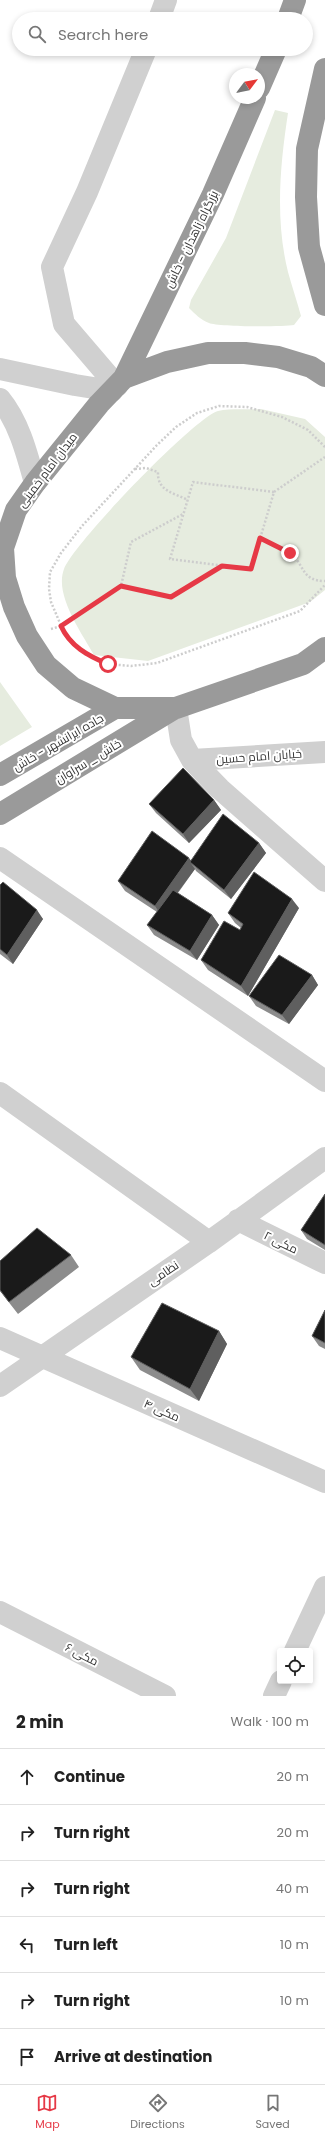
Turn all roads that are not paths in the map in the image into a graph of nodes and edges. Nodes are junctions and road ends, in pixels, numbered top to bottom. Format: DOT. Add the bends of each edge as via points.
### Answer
graph roads {
  1 [pos="166,0"];
  2 [pos="295,0"];
  3 [pos="162,12"];
  4 [pos="291,12"];
  5 [pos="143,56"];
  6 [pos="273,56"];
  7 [pos="325,70"];
  8 [pos="265,74"];
  9 [pos="252,104"];
  10 [pos="325,304"];
  11 [pos="0,369"];
  12 [pos="325,376"];
  13 [pos="117,385"];
  14 [pos="0,399"];
  15 [pos="35,483"];
  16 [pos="16,510"];
  17 [pos="0,525"];
  18 [pos="325,648"];
  19 [pos="115,708"];
  20 [pos="176,708"];
  21 [pos="325,752"];
  22 [pos="192,760"];
  23 [pos="0,775"];
  24 [pos="0,814"];
  25 [pos="0,858"];
  26 [pos="325,881"];
  27 [pos="325,1081"];
  28 [pos="0,1093"];
  29 [pos="325,1158"];
  30 [pos="238,1220"];
  31 [pos="208,1242"];
  32 [pos="325,1264"];
  33 [pos="0,1338"];
  34 [pos="40,1356"];
  35 [pos="0,1386"];
  36 [pos="325,1482"];
  37 [pos="325,1587"];
  38 [pos="0,1612"];
  39 [pos="296,1648"];
  40 [pos="280,1684"];
  41 [pos="164,1696"];
  42 [pos="274,1696"];
  1 -- 3 [label="street"];
  2 -- 4 [label="highway"];
  5 -- 13 [label="street" via="87,192 52,267 64,324"];
  6 -- 8 [label="highway"];
  7 -- 10 [label="highway" via="307,149 306,197 309,247"];
  9 -- 13 [label="highway, بزرگراه زاهدان - خاش" via="213,194"];
  11 -- 13 [label="street" via="75,385"];
  12 -- 13 [label="highway, میدان امام خمینی" via="311,367 278,357 245,353 208,353 167,362"];
  13 -- 15 [label="highway, میدان امام خمینی"];
  14 -- 15 [label="street" via="9,410 26,449"];
  15 -- 16 [label="highway, میدان امام خمینی"];
  16 -- 17 [label="highway"];
  16 -- 19 [label="highway, میدان امام خمینی" via="3,548 5,578 27,636 46,665 73,688"];
  18 -- 20 [label="highway, میدان امام خمینی" via="303,664"];
  19 -- 20 [label="highway, میدان امام خمینی"];
  19 -- 23 [label="highway, جاده ایرانشهر - خاش"];
  20 -- 22 [label="street" via="181,740"];
  20 -- 24 [label="highway, خاش _ سراوان"];
  21 -- 22 [label="street, خیابان امام حسین"];
  22 -- 26 [label="street" via="220,789"];
  25 -- 27 [label="street"];
  28 -- 31 [label="street"];
  29 -- 30 [label="street, نظامی"];
  30 -- 31 [label="street, نظامی"];
  30 -- 32 [label="street, مکی ۲"];
  31 -- 34 [label="street, نظامی"];
  33 -- 34 [label="street, مکی ۴"];
  34 -- 35 [label="street, نظامی"];
  34 -- 36 [label="street, مکی ۴"];
  37 -- 39 [label="street"];
  38 -- 41 [label="street, مکی ۶"];
  40 -- 42 [label="street"];
}
